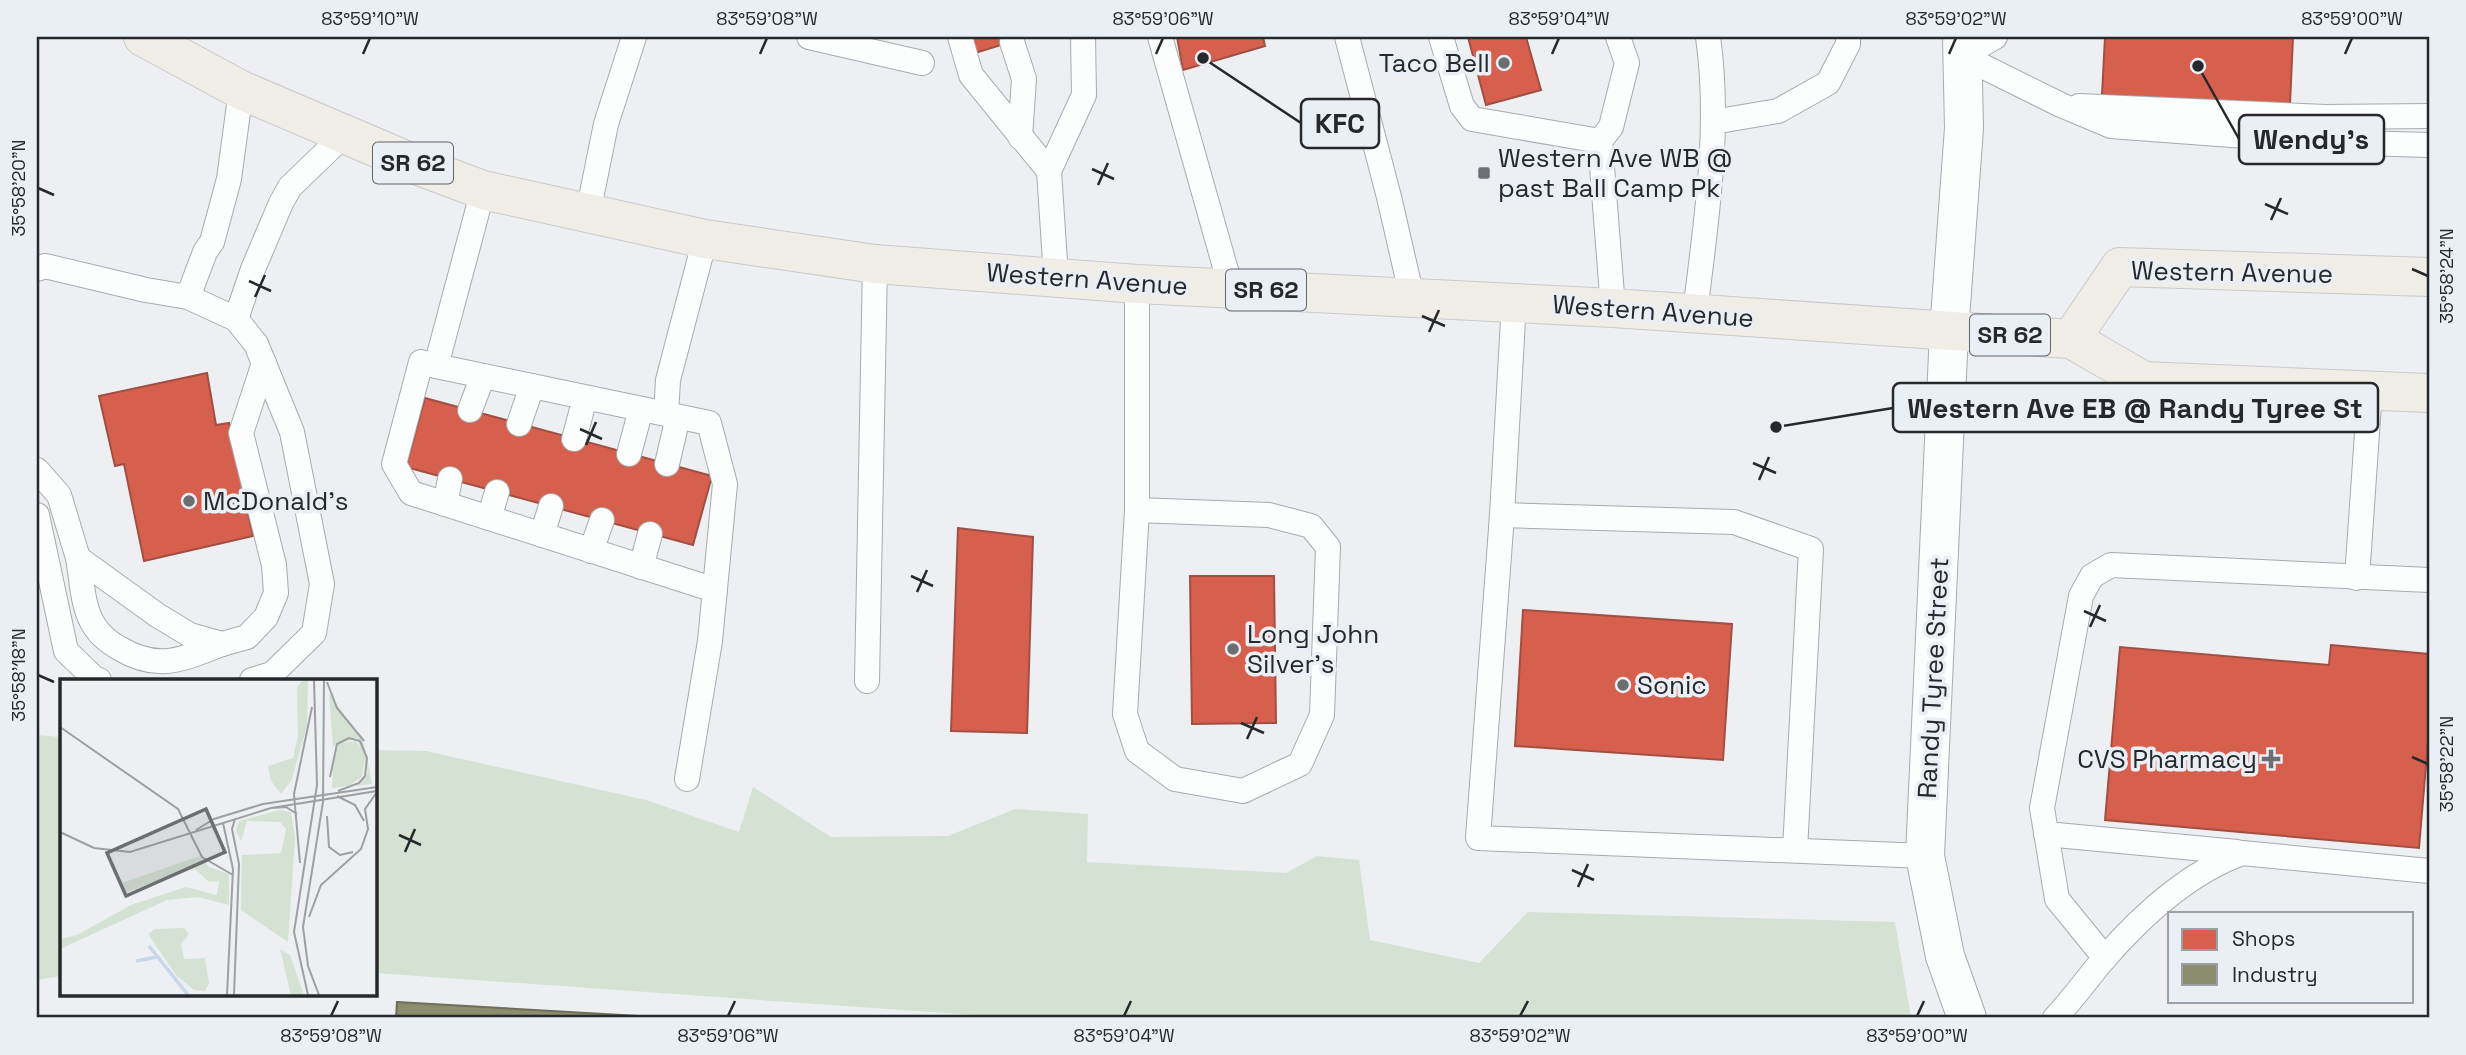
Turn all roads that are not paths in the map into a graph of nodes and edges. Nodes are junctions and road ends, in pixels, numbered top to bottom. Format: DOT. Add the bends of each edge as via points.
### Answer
graph roads {
  1 [pos="143,37"];
  2 [pos="634,37"];
  3 [pos="809,37"];
  4 [pos="960,37"];
  5 [pos="1083,37"];
  6 [pos="1160,37"];
  7 [pos="1348,37"];
  8 [pos="1441,37"];
  9 [pos="1618,37"];
  10 [pos="1708,37"];
  11 [pos="1848,37"];
  12 [pos="1995,37"];
  13 [pos="1012,42"];
  14 [pos="1962,46"];
  15 [pos="922,63"];
  16 [pos="241,90"];
  17 [pos="2061,105"];
  18 [pos="2429,116"];
  19 [pos="1713,122"];
  20 [pos="345,134"];
  21 [pos="1020,137"];
  22 [pos="1600,141"];
  23 [pos="2429,145"];
  24 [pos="1049,171"];
  25 [pos="484,190"];
  26 [pos="588,213"];
  27 [pos="705,239"];
  28 [pos="875,264"];
  29 [pos="37,269"];
  30 [pos="2429,277"];
  31 [pos="1056,278"];
  32 [pos="1137,284"];
  33 [pos="1231,288"];
  34 [pos="188,297"];
  35 [pos="1412,297"];
  36 [pos="1514,302"];
  37 [pos="1613,308"];
  38 [pos="1695,313"];
  39 [pos="236,319"];
  40 [pos="1949,332"];
  41 [pos="2071,339"];
  42 [pos="264,363"];
  43 [pos="436,366"];
  44 [pos="483,376"];
  45 [pos="532,386"];
  46 [pos="2370,390"];
  47 [pos="2429,393"];
  48 [pos="585,398"];
  49 [pos="641,409"];
  50 [pos="470,410"];
  51 [pos="672,416"];
  52 [pos="519,424"];
  53 [pos="574,439"];
  54 [pos="629,454"];
  55 [pos="667,464"];
  56 [pos="37,470"];
  57 [pos="450,479"];
  58 [pos="497,492"];
  59 [pos="445,504"];
  60 [pos="551,506"];
  61 [pos="1137,510"];
  62 [pos="37,515"];
  63 [pos="1502,515"];
  64 [pos="489,518"];
  65 [pos="602,520"];
  66 [pos="649,534"];
  67 [pos="542,535"];
  68 [pos="591,551"];
  69 [pos="78,558"];
  70 [pos="641,567"];
  71 [pos="2357,578"];
  72 [pos="2429,580"];
  73 [pos="715,590"];
  74 [pos="222,644"];
  75 [pos="95,679"];
  76 [pos="258,679"];
  77 [pos="867,681"];
  78 [pos="687,779"];
  79 [pos="2046,834"];
  80 [pos="1795,850"];
  81 [pos="2242,853"];
  82 [pos="1925,856"];
  83 [pos="2429,871"];
  84 [pos="2105,958"];
  85 [pos="1967,1018"];
  86 [pos="2054,1018"];
  1 -- 16 [label="main road, Western Avenue / SR 62"];
  2 -- 26 [label="lane" via="606,124"];
  3 -- 15 [label="lane"];
  4 -- 21 [label="lane" via="971,75"];
  5 -- 24 [label="lane" via="1084,95"];
  6 -- 33 [label="lane"];
  7 -- 35 [label="lane"];
  8 -- 22 [label="lane" via="1462,107 1472,119"];
  9 -- 22 [label="lane" via="1627,63 1611,127"];
  10 -- 19 [label="lane" via="1714,74"];
  11 -- 19 [label="lane" via="1828,83 1778,111"];
  12 -- 14 [label="lane"];
  13 -- 21 [label="lane" via="1024,79"];
  14 -- 17 [label="lane"];
  14 -- 40 [label="street, Randy Tyree Street" via="1964,128"];
  16 -- 20 [label="main road, Western Avenue / SR 62"];
  16 -- 34 [label="lane" via="225,192 212,242"];
  17 -- 18 [label="lane" via="2325,117"];
  17 -- 23 [label="lane" via="2111,126"];
  19 -- 38 [label="lane" via="1713,160"];
  20 -- 25 [label="main road, Western Avenue / SR 62"];
  20 -- 39 [label="lane" via="287,192"];
  21 -- 24 [label="lane"];
  22 -- 37 [label="lane"];
  24 -- 31 [label="lane"];
  25 -- 26 [label="main road, Western Avenue / SR 62"];
  25 -- 43 [label="lane"];
  26 -- 27 [label="main road, Western Avenue / SR 62"];
  27 -- 28 [label="main road, Western Avenue / SR 62"];
  27 -- 51 [label="lane" via="668,380"];
  28 -- 31 [label="main road, Western Avenue / SR 62"];
  28 -- 77 [label="lane"];
  29 -- 34 [label="lane" via="44,266"];
  30 -- 41 [label="main road, Western Avenue" via="2120,267"];
  31 -- 32 [label="main road, Western Avenue / SR 62"];
  32 -- 33 [label="main road, Western Avenue / SR 62"];
  32 -- 61 [label="lane"];
  33 -- 35 [label="main road, Western Avenue / SR 62"];
  34 -- 39 [label="lane"];
  35 -- 36 [label="main road, Western Avenue / SR 62"];
  36 -- 37 [label="main road, Western Avenue / SR 62"];
  36 -- 63 [label="lane"];
  37 -- 38 [label="main road, Western Avenue / SR 62"];
  38 -- 40 [label="main road, Western Avenue / SR 62"];
  39 -- 42 [label="lane"];
  40 -- 41 [label="main road, Western Avenue / SR 62"];
  40 -- 82 [label="street, Randy Tyree Street"];
  41 -- 46 [label="main road, Western Avenue / SR 62" via="2144,381"];
  42 -- 74 [label="lane" via="242,433 274,565 276,593 267,617 247,637"];
  42 -- 76 [label="lane" via="292,432 322,584 314,634 272,674"];
  43 -- 44 [label="lane"];
  43 -- 59 [label="lane" via="421,362 394,464 411,493"];
  44 -- 45 [label="lane"];
  44 -- 50 [label="lane"];
  45 -- 48 [label="lane"];
  45 -- 52 [label="lane"];
  46 -- 47 [label="main road, Western Avenue / SR 62"];
  46 -- 71 [label="lane"];
  48 -- 49 [label="lane"];
  48 -- 53 [label="lane"];
  49 -- 51 [label="lane"];
  49 -- 54 [label="lane"];
  51 -- 55 [label="lane"];
  51 -- 73 [label="lane" via="709,423 724,484"];
  56 -- 69 [label="lane" via="59,495"];
  57 -- 59 [label="lane"];
  58 -- 64 [label="lane"];
  59 -- 64 [label="lane"];
  60 -- 67 [label="lane"];
  61 -- 61 [label="lane" via="1125,714 1137,751 1175,779 1243,791 1300,764 1322,715 1328,547 1311,526 1269,515"];
  62 -- 75 [label="lane" via="66,651"];
  63 -- 80 [label="lane" via="1734,522 1811,549"];
  63 -- 80 [label="lane" via="1478,838"];
  64 -- 67 [label="lane"];
  65 -- 68 [label="lane"];
  66 -- 70 [label="lane"];
  67 -- 68 [label="lane"];
  68 -- 70 [label="lane"];
  69 -- 74 [label="lane" via="190,635"];
  69 -- 74 [label="lane" via="94,626 131,656 155,663 180,660"];
  70 -- 73 [label="lane"];
  71 -- 72 [label="lane"];
  71 -- 79 [label="lane" via="2111,565 2092,576 2081,596 2042,808"];
  73 -- 78 [label="lane"];
  79 -- 81 [label="lane"];
  79 -- 84 [label="lane" via="2057,900"];
  80 -- 82 [label="lane"];
  81 -- 83 [label="lane"];
  81 -- 84 [label="lane" via="2217,862 2167,896"];
  82 -- 85 [label="street, Randy Tyree Street" via="1945,956"];
  84 -- 86 [label="lane"];
}
